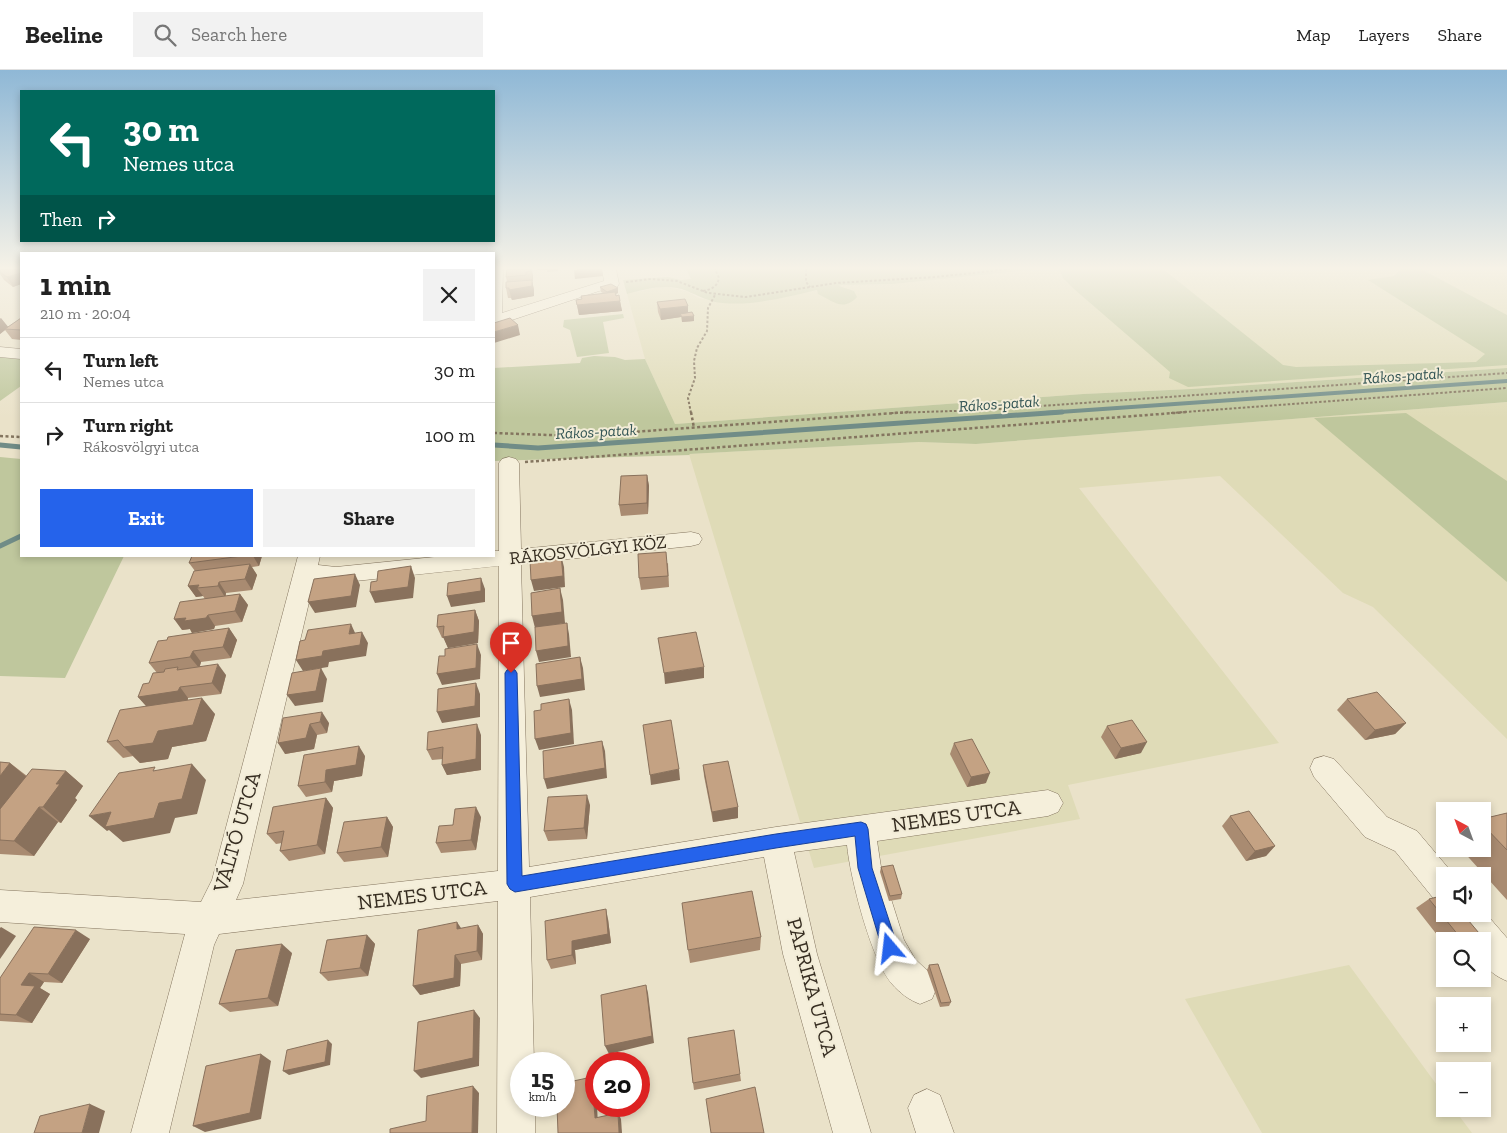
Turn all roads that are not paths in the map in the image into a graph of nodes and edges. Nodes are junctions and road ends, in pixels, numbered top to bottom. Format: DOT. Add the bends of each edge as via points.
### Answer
graph roads {
  1 [pos="0,352"];
  2 [pos="20,354"];
  3 [pos="509,463"];
  4 [pos="691,540"];
  5 [pos="509,558"];
  6 [pos="307,564"];
  7 [pos="1324,768"];
  8 [pos="1048,803"];
  9 [pos="861,829"];
  10 [pos="776,841"];
  11 [pos="1436,877"];
  12 [pos="515,884"];
  13 [pos="0,906"];
  14 [pos="208,919"];
  15 [pos="1473,922"];
  16 [pos="1507,964"];
  17 [pos="920,987"];
  18 [pos="150,1133"];
  19 [pos="516,1133"];
  20 [pos="852,1133"];
  1 -- 2 [label="street"];
  3 -- 5 [label="street"];
  4 -- 5 [label="street, RÁKOSVÖLGYI KÖZ"];
  5 -- 6 [label="street, RÁKOSVÖLGYI KÖZ" via="336,575"];
  5 -- 12 [label="street"];
  6 -- 14 [label="street, VÁLTÓ UTCA" via="226,884"];
  7 -- 11 [label="street" via="1376,827 1406,841"];
  8 -- 9 [label="street, NEMES UTCA"];
  9 -- 10 [label="street, NEMES UTCA"];
  9 -- 17 [label="street" via="865,868 890,948 903,971"];
  10 -- 12 [label="street, NEMES UTCA"];
  10 -- 20 [label="street, PAPRIKA UTCA" via="800,954"];
  12 -- 14 [label="street, NEMES UTCA"];
  12 -- 19 [label="street"];
  13 -- 14 [label="street, NEMES UTCA"];
  14 -- 18 [label="street, VÁLTÓ UTCA" via="198,942"];
  15 -- 16 [label="street"];
}
